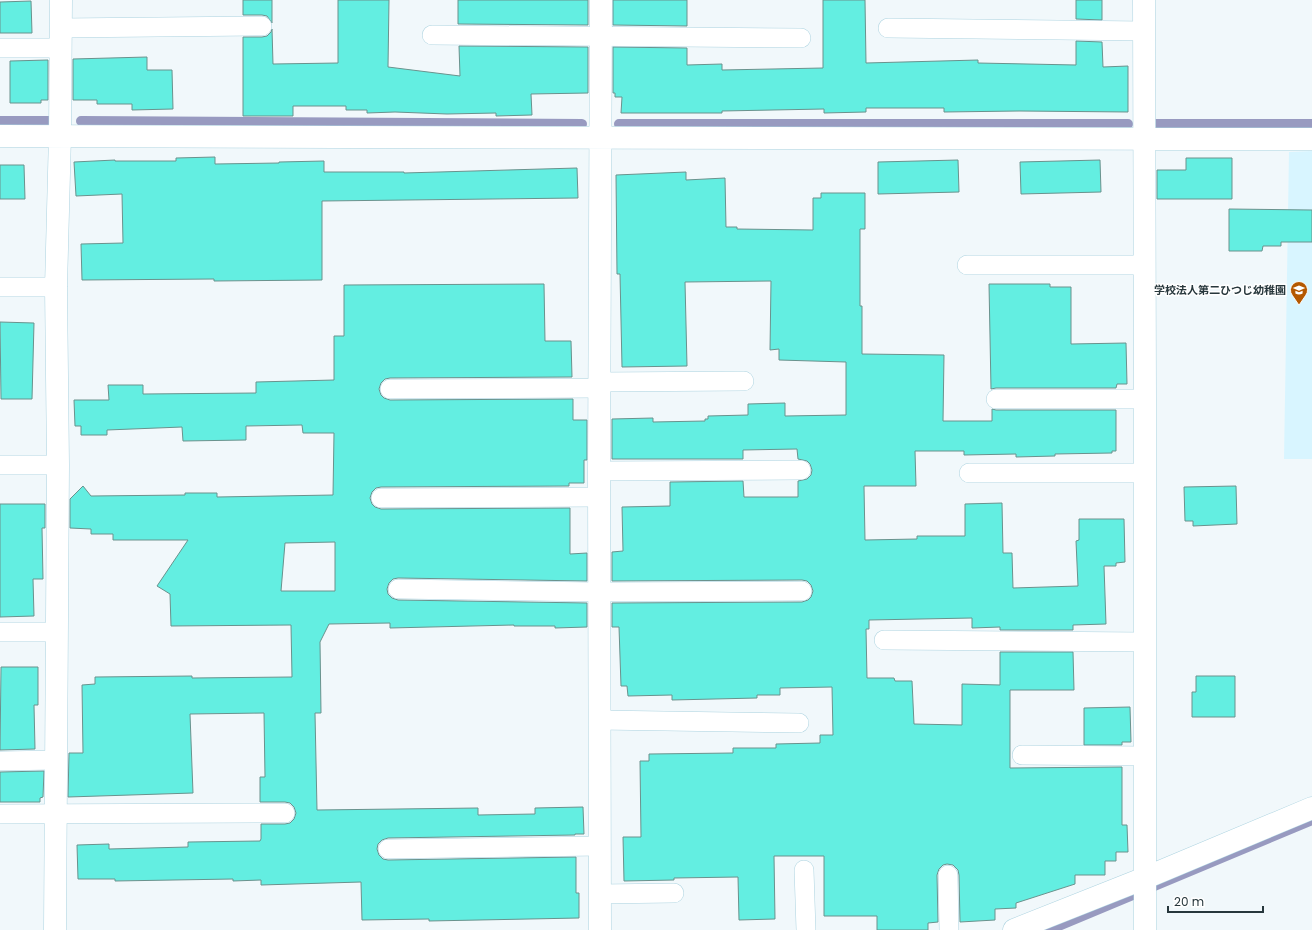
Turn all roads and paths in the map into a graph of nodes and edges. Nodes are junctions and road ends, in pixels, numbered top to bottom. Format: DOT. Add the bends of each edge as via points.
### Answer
graph roads {
  1 [pos="61,0"];
  2 [pos="601,0"];
  3 [pos="1144,0"];
  4 [pos="262,26"];
  5 [pos="888,28"];
  6 [pos="1144,31"];
  7 [pos="432,35"];
  8 [pos="601,35"];
  9 [pos="61,38"];
  10 [pos="801,38"];
  11 [pos="0,48"];
  12 [pos="0,136"];
  13 [pos="60,136"];
  14 [pos="600,137"];
  15 [pos="1312,139"];
  16 [pos="1145,140"];
  17 [pos="967,265"];
  18 [pos="1145,265"];
  19 [pos="56,286"];
  20 [pos="0,287"];
  21 [pos="744,381"];
  22 [pos="599,385"];
  23 [pos="390,389"];
  24 [pos="996,399"];
  25 [pos="1146,399"];
  26 [pos="0,465"];
  27 [pos="58,465"];
  28 [pos="801,470"];
  29 [pos="598,471"];
  30 [pos="969,473"];
  31 [pos="1145,473"];
  32 [pos="599,497"];
  33 [pos="381,498"];
  34 [pos="398,589"];
  35 [pos="802,591"];
  36 [pos="598,592"];
  37 [pos="0,632"];
  38 [pos="57,632"];
  39 [pos="884,640"];
  40 [pos="1145,642"];
  41 [pos="599,720"];
  42 [pos="799,723"];
  43 [pos="1022,755"];
  44 [pos="1144,756"];
  45 [pos="56,760"];
  46 [pos="0,761"];
  47 [pos="1312,808"];
  48 [pos="56,813"];
  49 [pos="285,813"];
  50 [pos="0,814"];
  51 [pos="600,846"];
  52 [pos="388,849"];
  53 [pos="804,870"];
  54 [pos="948,875"];
  55 [pos="1145,886"];
  56 [pos="674,893"];
  57 [pos="600,894"];
  58 [pos="55,930"];
  59 [pos="600,930"];
  60 [pos="806,930"];
  61 [pos="949,930"];
  62 [pos="1014,930"];
  63 [pos="1145,930"];
  1 -- 9 [label="street"];
  2 -- 8 [label="street"];
  3 -- 6 [label="street"];
  4 -- 9 [label="lane"];
  5 -- 6 [label="lane"];
  6 -- 16 [label="street"];
  7 -- 8 [label="lane"];
  8 -- 10 [label="lane"];
  8 -- 14 [label="street"];
  9 -- 11 [label="lane"];
  9 -- 13 [label="street"];
  12 -- 13 [label="street"];
  13 -- 14 [label="street"];
  13 -- 19 [label="street"];
  14 -- 16 [label="street"];
  14 -- 22 [label="street"];
  15 -- 16 [label="street"];
  16 -- 18 [label="street"];
  17 -- 18 [label="lane"];
  18 -- 25 [label="street"];
  19 -- 20 [label="lane"];
  19 -- 27 [label="street"];
  21 -- 22 [label="lane"];
  22 -- 23 [label="lane"];
  22 -- 29 [label="street"];
  24 -- 25 [label="lane"];
  25 -- 31 [label="street"];
  26 -- 27 [label="lane"];
  27 -- 38 [label="street"];
  28 -- 29 [label="lane"];
  29 -- 32 [label="street"];
  30 -- 31 [label="lane"];
  31 -- 40 [label="street"];
  32 -- 33 [label="lane"];
  32 -- 36 [label="street"];
  34 -- 36 [label="lane"];
  35 -- 36 [label="lane"];
  36 -- 41 [label="street"];
  37 -- 38 [label="lane"];
  38 -- 45 [label="street"];
  39 -- 40 [label="lane"];
  40 -- 44 [label="street"];
  41 -- 42 [label="lane"];
  41 -- 51 [label="street"];
  43 -- 44 [label="lane"];
  44 -- 55 [label="street"];
  45 -- 46 [label="lane"];
  45 -- 48 [label="street"];
  47 -- 55 [label="street"];
  48 -- 49 [label="lane"];
  48 -- 50 [label="lane"];
  48 -- 58 [label="street"];
  51 -- 52 [label="lane"];
  51 -- 57 [label="street"];
  53 -- 60 [label="lane"];
  54 -- 61 [label="lane"];
  55 -- 62 [label="street"];
  55 -- 63 [label="street"];
  56 -- 57 [label="lane"];
  57 -- 59 [label="street"];
}
